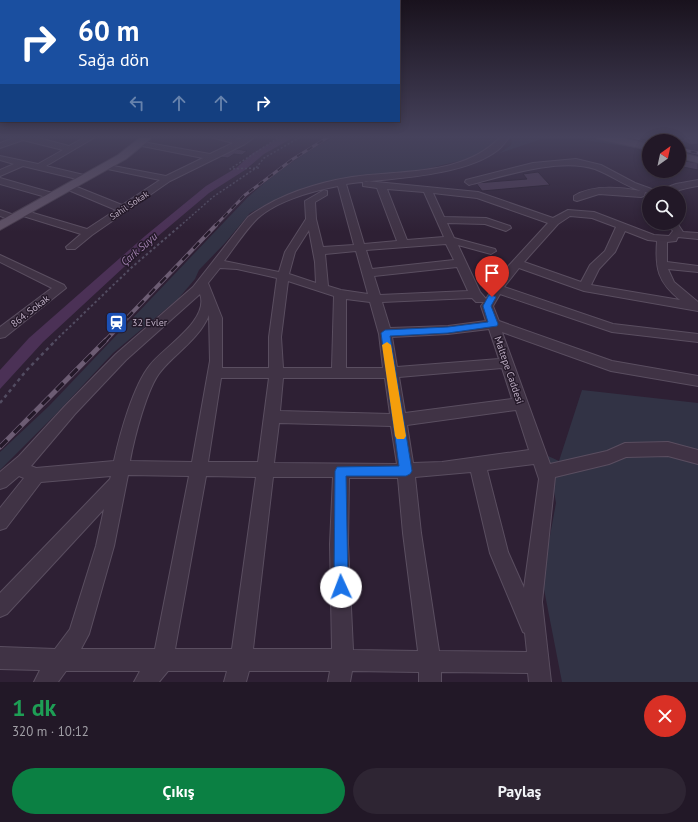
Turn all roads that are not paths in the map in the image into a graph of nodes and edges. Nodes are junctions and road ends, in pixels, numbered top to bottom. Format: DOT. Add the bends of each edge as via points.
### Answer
graph roads {
  1 [pos="11,168"];
  2 [pos="42,168"];
  3 [pos="103,168"];
  4 [pos="115,168"];
  5 [pos="190,168"];
  6 [pos="443,168"];
  7 [pos="526,168"];
  8 [pos="600,168"];
  9 [pos="0,173"];
  10 [pos="85,178"];
  11 [pos="167,179"];
  12 [pos="0,181"];
  13 [pos="469,182"];
  14 [pos="347,183"];
  15 [pos="698,183"];
  16 [pos="381,186"];
  17 [pos="679,186"];
  18 [pos="69,187"];
  19 [pos="642,188"];
  20 [pos="427,190"];
  21 [pos="642,195"];
  22 [pos="53,196"];
  23 [pos="577,198"];
  24 [pos="604,200"];
  25 [pos="123,208"];
  26 [pos="0,213"];
  27 [pos="568,213"];
  28 [pos="19,216"];
  29 [pos="311,219"];
  30 [pos="442,220"];
  31 [pos="554,222"];
  32 [pos="0,226"];
  33 [pos="622,226"];
  34 [pos="506,228"];
  35 [pos="670,232"];
  36 [pos="88,233"];
  37 [pos="698,236"];
  38 [pos="451,240"];
  39 [pos="403,243"];
  40 [pos="360,246"];
  41 [pos="71,247"];
  42 [pos="318,251"];
  43 [pos="491,251"];
  44 [pos="0,258"];
  45 [pos="461,263"];
  46 [pos="516,263"];
  47 [pos="217,264"];
  48 [pos="662,265"];
  49 [pos="698,269"];
  50 [pos="367,273"];
  51 [pos="283,276"];
  52 [pos="202,283"];
  53 [pos="584,287"];
  54 [pos="322,288"];
  55 [pos="498,289"];
  56 [pos="340,294"];
  57 [pos="474,294"];
  58 [pos="375,299"];
  59 [pos="208,300"];
  60 [pos="487,306"];
  61 [pos="697,307"];
  62 [pos="493,324"];
  63 [pos="2,330"];
  64 [pos="385,333"];
  65 [pos="698,338"];
  66 [pos="507,363"];
  67 [pos="339,372"];
  68 [pos="215,373"];
  69 [pos="276,373"];
  70 [pos="391,373"];
  71 [pos="698,381"];
  72 [pos="521,404"];
  73 [pos="272,417"];
  74 [pos="398,420"];
  75 [pos="539,456"];
  76 [pos="698,457"];
  77 [pos="477,464"];
  78 [pos="17,468"];
  79 [pos="199,469"];
  80 [pos="264,470"];
  81 [pos="341,471"];
  82 [pos="406,471"];
  83 [pos="545,472"];
  84 [pos="36,475"];
  85 [pos="120,475"];
  86 [pos="0,482"];
  87 [pos="0,522"];
  88 [pos="0,607"];
  89 [pos="535,636"];
  90 [pos="0,658"];
  91 [pos="61,660"];
  92 [pos="163,660"];
  93 [pos="240,660"];
  94 [pos="343,660"];
  95 [pos="430,661"];
  96 [pos="539,673"];
  97 [pos="45,682"];
  98 [pos="145,682"];
  99 [pos="235,682"];
  100 [pos="339,682"];
  101 [pos="430,682"];
  1 -- 9 [label="street"];
  2 -- 10 [label="street"];
  3 -- 10 [label="main road"];
  4 -- 11 [label="street"];
  5 -- 11 [label="street, Sahil Sokak"];
  6 -- 14 [label="street"];
  7 -- 13 [label="street"];
  8 -- 19 [label="street"];
  10 -- 18 [label="main road"];
  11 -- 25 [label="street, Sahil Sokak"];
  12 -- 22 [label="street"];
  14 -- 16 [label="street"];
  14 -- 29 [label="street" via="310,201"];
  14 -- 40 [label="street"];
  14 -- 47 [label="street" via="313,190 262,210 251,219"];
  15 -- 17 [label="street"];
  16 -- 20 [label="street"];
  16 -- 39 [label="street"];
  18 -- 22 [label="main road"];
  18 -- 25 [label="street"];
  20 -- 30 [label="street"];
  20 -- 31 [label="street" via="478,196"];
  21 -- 23 [label="street" via="623,191 592,192 581,194"];
  22 -- 28 [label="main road"];
  23 -- 24 [label="street" via="594,197"];
  23 -- 27 [label="street" via="570,201"];
  25 -- 36 [label="street, Sahil Sokak"];
  26 -- 28 [label="street"];
  27 -- 31 [label="street"];
  27 -- 33 [label="street" via="594,215"];
  28 -- 32 [label="main road"];
  28 -- 36 [label="street"];
  29 -- 42 [label="street"];
  29 -- 51 [label="street" via="290,252"];
  30 -- 34 [label="street" via="486,221"];
  30 -- 38 [label="street"];
  31 -- 46 [label="street"];
  33 -- 35 [label="street" via="652,238"];
  33 -- 53 [label="street" via="610,252 594,267"];
  35 -- 37 [label="street"];
  35 -- 48 [label="street"];
  36 -- 41 [label="street, Sahil Sokak"];
  38 -- 39 [label="street"];
  38 -- 43 [label="street"];
  38 -- 45 [label="street"];
  39 -- 40 [label="street"];
  40 -- 42 [label="street"];
  40 -- 50 [label="street"];
  42 -- 54 [label="street" via="323,276"];
  44 -- 63 [label="street, 864. Sokak" via="60,288"];
  45 -- 50 [label="street"];
  45 -- 57 [label="street"];
  46 -- 53 [label="street"];
  46 -- 55 [label="street"];
  47 -- 51 [label="street"];
  47 -- 52 [label="street"];
  48 -- 49 [label="street"];
  48 -- 61 [label="street" via="662,272 672,287"];
  50 -- 58 [label="street"];
  51 -- 54 [label="street"];
  51 -- 69 [label="street" via="275,337"];
  52 -- 59 [label="street"];
  52 -- 78 [label="street" via="120,357"];
  53 -- 61 [label="street"];
  54 -- 56 [label="street"];
  55 -- 60 [label="street"];
  55 -- 65 [label="street" via="612,328"];
  56 -- 58 [label="street"];
  56 -- 67 [label="street"];
  57 -- 58 [label="street"];
  57 -- 60 [label="street"];
  58 -- 64 [label="street"];
  59 -- 68 [label="street" via="216,318"];
  59 -- 85 [label="street" via="194,331 155,368 145,385 125,447"];
  60 -- 62 [label="street, Maltepe Caddesi"];
  62 -- 64 [label="street" via="448,330"];
  62 -- 66 [label="street, Maltepe Caddesi"];
  62 -- 71 [label="street" via="611,366"];
  64 -- 70 [label="street"];
  66 -- 70 [label="street"];
  66 -- 72 [label="street, Maltepe Caddesi"];
  67 -- 69 [label="street"];
  67 -- 70 [label="street"];
  68 -- 69 [label="street"];
  68 -- 79 [label="street"];
  69 -- 73 [label="street"];
  70 -- 74 [label="street"];
  72 -- 74 [label="street"];
  72 -- 75 [label="street, Maltepe Caddesi"];
  73 -- 74 [label="street"];
  73 -- 80 [label="street"];
  74 -- 82 [label="street"];
  75 -- 77 [label="street"];
  75 -- 83 [label="street, Maltepe Caddesi"];
  76 -- 83 [label="street" via="668,449 625,450 609,457"];
  77 -- 82 [label="street"];
  77 -- 89 [label="street" via="498,553"];
  78 -- 84 [label="street"];
  78 -- 86 [label="street"];
  79 -- 80 [label="street"];
  79 -- 85 [label="street"];
  79 -- 92 [label="street"];
  80 -- 81 [label="street"];
  80 -- 93 [label="street"];
  81 -- 82 [label="street"];
  81 -- 94 [label="street" via="339,544"];
  82 -- 95 [label="street"];
  83 -- 89 [label="street, Maltepe Caddesi" via="547,479 532,602"];
  84 -- 85 [label="street"];
  84 -- 87 [label="street"];
  85 -- 88 [label="street"];
  85 -- 91 [label="street" via="105,546 79,634"];
  89 -- 96 [label="street, Maltepe Caddesi"];
  90 -- 91 [label="street"];
  91 -- 92 [label="street"];
  91 -- 97 [label="street"];
  92 -- 93 [label="street"];
  92 -- 98 [label="street"];
  93 -- 94 [label="street"];
  93 -- 99 [label="street"];
  94 -- 95 [label="street"];
  94 -- 100 [label="street"];
  95 -- 96 [label="street"];
  95 -- 101 [label="street"];
}
